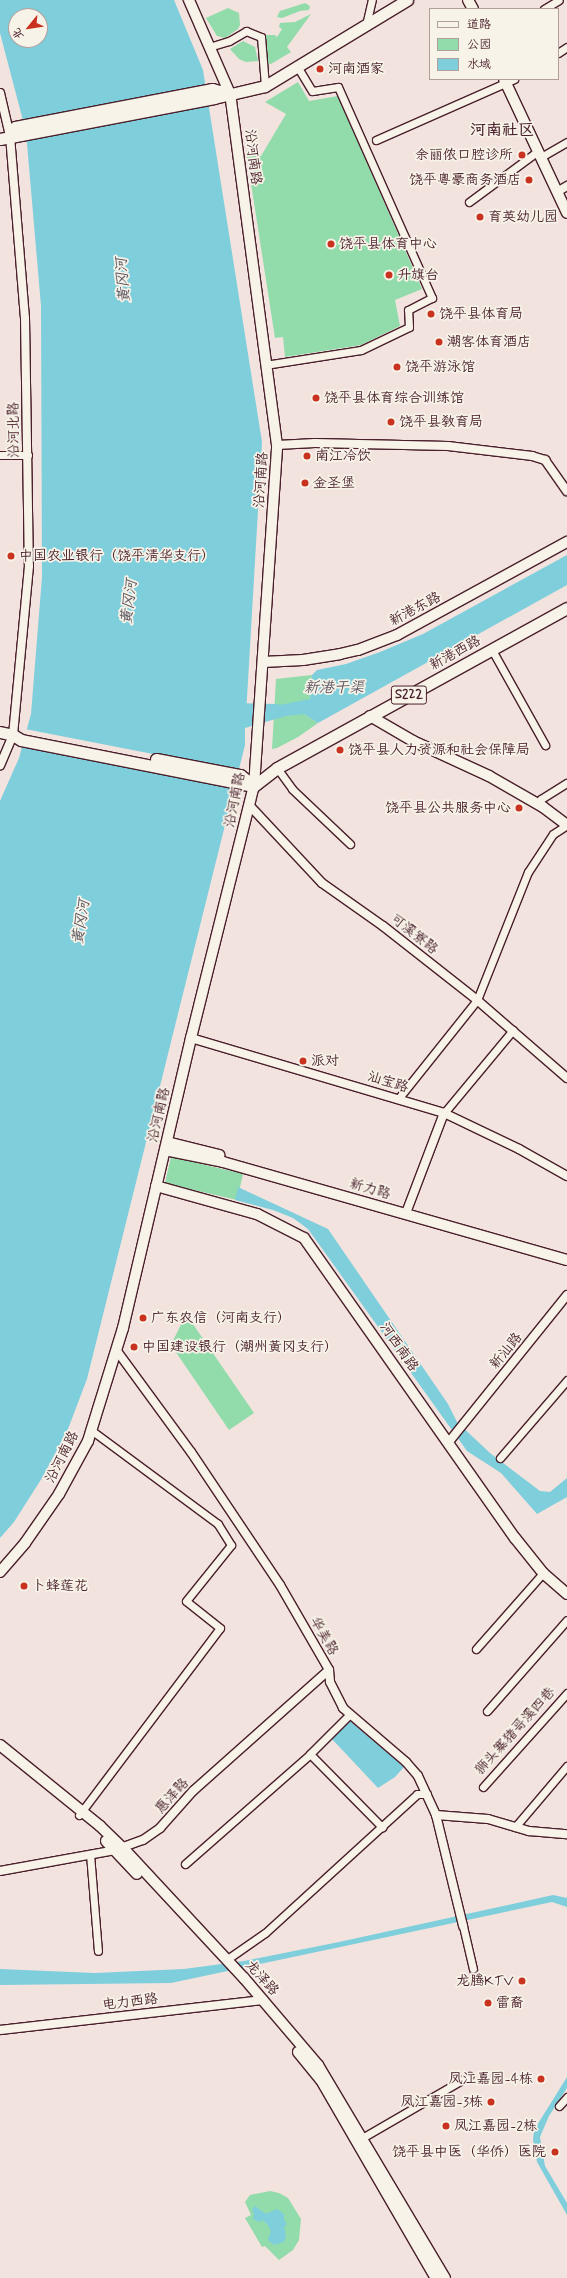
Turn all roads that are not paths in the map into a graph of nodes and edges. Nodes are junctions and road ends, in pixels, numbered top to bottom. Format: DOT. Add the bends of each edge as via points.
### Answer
graph roads {
  1 [pos="189,0"];
  2 [pos="372,0"];
  3 [pos="407,0"];
  4 [pos="559,0"];
  5 [pos="546,8"];
  6 [pos="366,25"];
  7 [pos="210,47"];
  8 [pos="297,66"];
  9 [pos="508,81"];
  10 [pos="265,86"];
  11 [pos="0,93"];
  12 [pos="230,94"];
  13 [pos="12,134"];
  14 [pos="376,140"];
  15 [pos="567,142"];
  16 [pos="540,154"];
  17 [pos="567,186"];
  18 [pos="557,192"];
  19 [pos="469,202"];
  20 [pos="567,213"];
  21 [pos="265,365"];
  22 [pos="277,445"];
  23 [pos="0,455"];
  24 [pos="28,455"];
  25 [pos="567,491"];
  26 [pos="567,542"];
  27 [pos="567,608"];
  28 [pos="492,650"];
  29 [pos="263,662"];
  30 [pos="370,716"];
  31 [pos="0,732"];
  32 [pos="13,735"];
  33 [pos="545,745"];
  34 [pos="0,765"];
  35 [pos="277,768"];
  36 [pos="567,783"];
  37 [pos="254,786"];
  38 [pos="538,804"];
  39 [pos="250,806"];
  40 [pos="567,825"];
  41 [pos="350,844"];
  42 [pos="477,1000"];
  43 [pos="513,1030"];
  44 [pos="191,1038"];
  45 [pos="567,1078"];
  46 [pos="398,1099"];
  47 [pos="444,1113"];
  48 [pos="166,1146"];
  49 [pos="567,1176"];
  50 [pos="156,1186"];
  51 [pos="407,1211"];
  52 [pos="567,1254"];
  53 [pos="567,1260"];
  54 [pos="567,1295"];
  55 [pos="117,1351"];
  56 [pos="567,1380"];
  57 [pos="91,1430"];
  58 [pos="448,1443"];
  59 [pos="500,1458"];
  60 [pos="0,1572"];
  61 [pos="543,1573"];
  62 [pos="567,1594"];
  63 [pos="567,1620"];
  64 [pos="476,1649"];
  65 [pos="329,1670"];
  66 [pos="567,1693"];
  67 [pos="487,1711"];
  68 [pos="350,1714"];
  69 [pos="0,1745"];
  70 [pos="0,1752"];
  71 [pos="310,1754"];
  72 [pos="567,1766"];
  73 [pos="483,1787"];
  74 [pos="427,1794"];
  75 [pos="81,1813"];
  76 [pos="436,1815"];
  77 [pos="382,1826"];
  78 [pos="515,1827"];
  79 [pos="567,1834"];
  80 [pos="119,1849"];
  81 [pos="90,1854"];
  82 [pos="185,1864"];
  83 [pos="0,1871"];
  84 [pos="463,1926"];
  85 [pos="98,1951"];
  86 [pos="226,1960"];
  87 [pos="473,1969"];
  88 [pos="259,2000"];
  89 [pos="0,2030"];
  90 [pos="469,2076"];
  91 [pos="567,2097"];
  92 [pos="559,2106"];
  93 [pos="362,2138"];
  94 [pos="436,2278"];
  95 [pos="445,2278"];
  1 -- 7 [label="main road, 沿河南路"];
  2 -- 6 [label="street"];
  3 -- 6 [label="main road"];
  4 -- 5 [label="street"];
  6 -- 8 [label="main road"];
  7 -- 10 [label="street" via="229,41 246,31 256,30 261,37"];
  7 -- 12 [label="main road, 沿河南路"];
  8 -- 10 [label="main road"];
  8 -- 21 [label="street" via="312,91 338,87 432,298 408,310 409,327 361,350"];
  9 -- 14 [label="street"];
  9 -- 16 [label="main road"];
  10 -- 12 [label="main road"];
  11 -- 13 [label="street, 沿河北路"];
  12 -- 13 [label="main road"];
  12 -- 21 [label="main road, 沿河南路"];
  13 -- 24 [label="street, 沿河北路" via="25,318"];
  15 -- 16 [label="street"];
  16 -- 18 [label="main road"];
  16 -- 19 [label="street"];
  17 -- 18 [label="street"];
  18 -- 20 [label="main road"];
  21 -- 22 [label="main road, 沿河南路"];
  22 -- 25 [label="street" via="315,443 448,446 532,456 546,460"];
  22 -- 29 [label="main road, 沿河南路"];
  23 -- 24 [label="street"];
  24 -- 32 [label="street, 沿河北路" via="29,566"];
  26 -- 29 [label="main road, 新港东路" via="383,641 358,650 321,657"];
  27 -- 28 [label="main road, 新港西路 / S222"];
  28 -- 30 [label="main road, 新港西路 / S222"];
  28 -- 33 [label="street"];
  29 -- 37 [label="main road, 沿河南路"];
  30 -- 35 [label="main road, 新港西路 / S222"];
  30 -- 38 [label="main road" via="413,740 489,776"];
  31 -- 32 [label="main road"];
  32 -- 34 [label="street, 沿河北路"];
  32 -- 37 [label="main road" via="21,733 240,775"];
  35 -- 37 [label="main road, 新港西路 / S222"];
  35 -- 41 [label="street" via="292,789"];
  36 -- 38 [label="street" via="541,799"];
  37 -- 39 [label="main road, 沿河南路"];
  38 -- 40 [label="main road"];
  39 -- 42 [label="street, 可溪寮路" via="322,883 383,926"];
  39 -- 44 [label="main road, 沿河南路"];
  40 -- 42 [label="street" via="553,834 528,872"];
  42 -- 43 [label="street, 可溪寮路"];
  42 -- 46 [label="street"];
  43 -- 45 [label="street, 可溪寮路"];
  43 -- 47 [label="street"];
  44 -- 46 [label="street, 汕宝路"];
  44 -- 48 [label="main road, 沿河南路"];
  46 -- 47 [label="street, 汕宝路"];
  47 -- 49 [label="street, 汕宝路" via="519,1149"];
  47 -- 51 [label="street"];
  48 -- 50 [label="main road, 沿河南路"];
  48 -- 51 [label="main road, 新力路"];
  50 -- 55 [label="main road, 沿河南路"];
  50 -- 58 [label="main road, 河西南路" via="257,1214 304,1238"];
  51 -- 52 [label="main road"];
  51 -- 53 [label="main road, 新力路"];
  54 -- 58 [label="street, 新汕路"];
  55 -- 57 [label="main road, 沿河南路"];
  55 -- 65 [label="street, 华美路" via="192,1452 280,1585"];
  56 -- 59 [label="street"];
  57 -- 60 [label="main road, 沿河南路" via="88,1441 59,1494"];
  57 -- 75 [label="street" via="218,1524 230,1545 186,1601 220,1628"];
  58 -- 61 [label="main road, 河西南路"];
  61 -- 62 [label="main road, 河西南路"];
  61 -- 64 [label="street"];
  63 -- 67 [label="street"];
  65 -- 68 [label="street, 华美路" via="330,1682 336,1697"];
  65 -- 80 [label="street, 惠泽路" via="193,1791 160,1828 143,1840"];
  66 -- 73 [label="street, 狮头寨猪哥溪四巷"];
  68 -- 71 [label="street"];
  68 -- 74 [label="street, 华美路" via="406,1762 418,1776"];
  69 -- 75 [label="main road, 龙泽路"];
  70 -- 75 [label="main road, 龙泽路"];
  71 -- 77 [label="street"];
  71 -- 82 [label="street"];
  72 -- 78 [label="street"];
  74 -- 76 [label="street, 华美路"];
  74 -- 77 [label="street" via="416,1794"];
  75 -- 80 [label="main road, 龙泽路"];
  76 -- 78 [label="street" via="488,1819"];
  76 -- 84 [label="street, 华美路"];
  77 -- 86 [label="street" via="265,1933"];
  78 -- 79 [label="street" via="529,1831"];
  80 -- 81 [label="street, 惠泽路"];
  80 -- 86 [label="main road, 龙泽路"];
  80 -- 88 [label="main road, 龙泽路"];
  81 -- 83 [label="street, 惠泽路"];
  81 -- 85 [label="street"];
  84 -- 87 [label="street"];
  86 -- 88 [label="main road, 龙泽路"];
  88 -- 89 [label="street, 电力西路"];
  88 -- 93 [label="main road, 龙泽路" via="327,2076"];
  88 -- 94 [label="main road, 龙泽路" via="321,2080"];
  90 -- 93 [label="street"];
  91 -- 92 [label="street"];
  93 -- 95 [label="main road, 龙泽路"];
}
